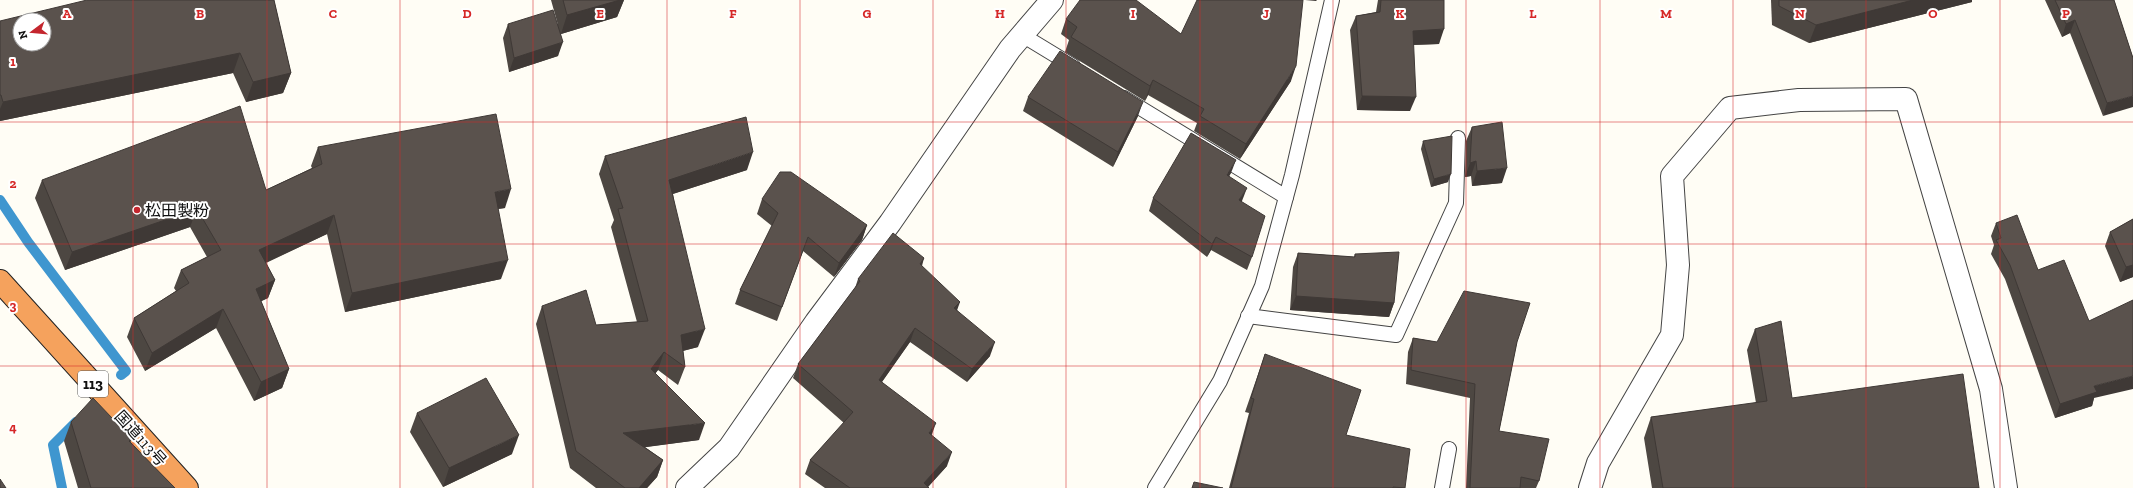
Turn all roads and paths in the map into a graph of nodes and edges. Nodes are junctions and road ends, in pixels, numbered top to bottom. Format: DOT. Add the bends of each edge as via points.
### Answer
graph roads {
  1 [pos="1052,0"];
  2 [pos="1332,0"];
  3 [pos="1022,35"];
  4 [pos="1083,73"];
  5 [pos="1110,89"];
  6 [pos="1458,138"];
  7 [pos="1286,197"];
  8 [pos="0,281"];
  9 [pos="1248,316"];
  10 [pos="1449,449"];
  11 [pos="186,488"];
  12 [pos="687,488"];
  13 [pos="1155,488"];
  14 [pos="1442,488"];
  15 [pos="1590,488"];
  16 [pos="2006,488"];
  1 -- 3 [label="street"];
  2 -- 7 [label="lane"];
  3 -- 4 [label="lane"];
  3 -- 12 [label="street" via="729,448"];
  5 -- 7 [label="lane"];
  6 -- 9 [label="lane" via="1456,203 1396,335"];
  7 -- 9 [label="lane" via="1262,286"];
  8 -- 11 [label="highway, 国道113号 / 113"];
  9 -- 13 [label="lane" via="1220,381"];
  10 -- 14 [label="lane"];
  15 -- 16 [label="street" via="1598,463 1672,335 1678,265 1672,176 1730,108 1799,100 1906,100 1991,389"];
}
